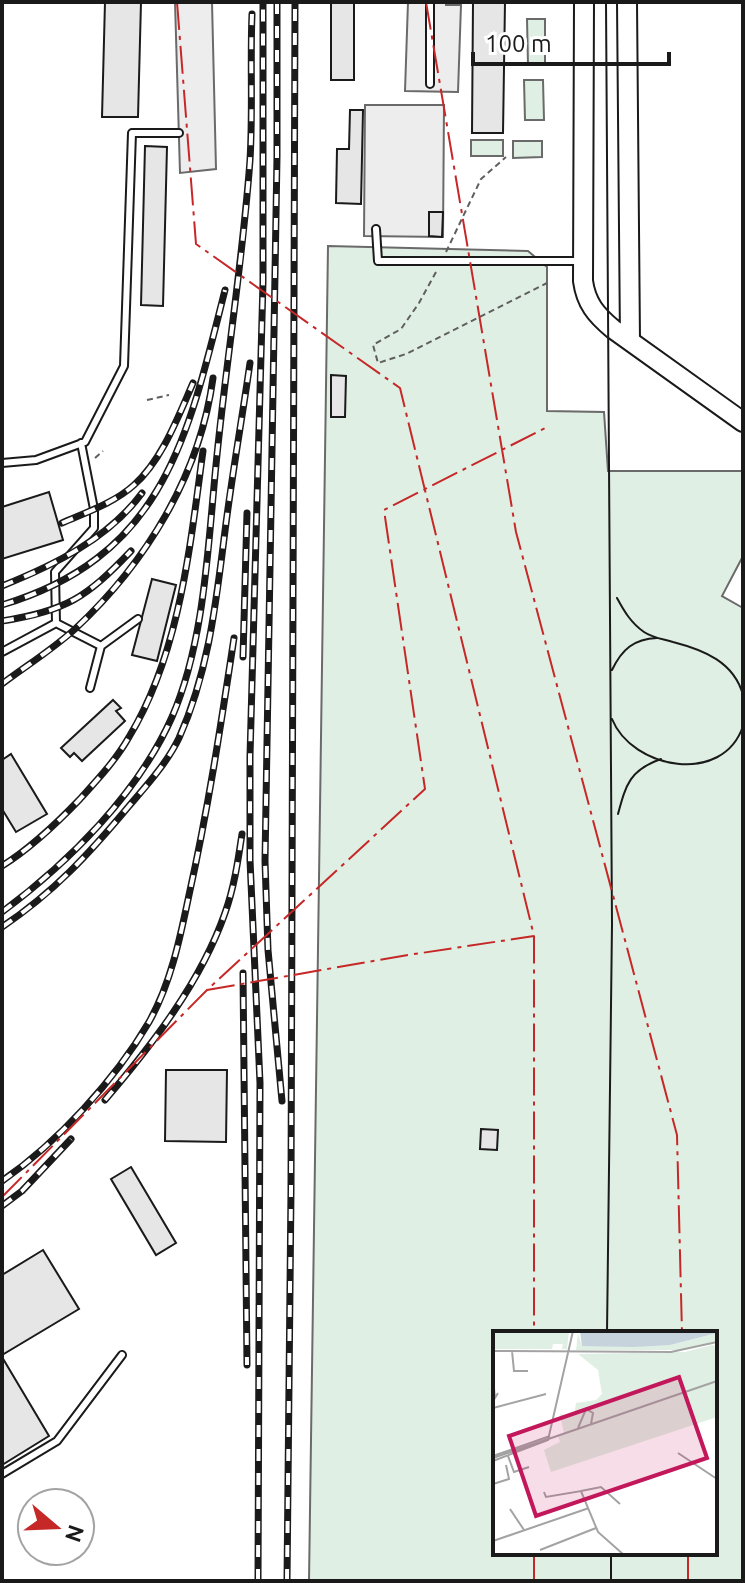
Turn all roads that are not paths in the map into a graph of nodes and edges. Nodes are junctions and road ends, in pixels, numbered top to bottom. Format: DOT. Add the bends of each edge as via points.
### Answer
graph roads {
  1 [pos="430,2"];
  2 [pos="584,2"];
  3 [pos="627,2"];
  4 [pos="430,84"];
  5 [pos="179,133"];
  6 [pos="376,229"];
  7 [pos="583,261"];
  8 [pos="630,341"];
  9 [pos="743,422"];
  10 [pos="81,443"];
  11 [pos="2,463"];
  12 [pos="138,619"];
  13 [pos="56,623"];
  14 [pos="101,646"];
  15 [pos="2,652"];
  16 [pos="90,688"];
  17 [pos="122,1355"];
  18 [pos="2,1474"];
  1 -- 4 [label="lane"];
  2 -- 7 [label="main road"];
  3 -- 8 [label="main road"];
  5 -- 10 [label="lane" via="132,133 124,366"];
  6 -- 7 [label="lane" via="378,261"];
  7 -- 8 [label="main road" via="589,304"];
  8 -- 9 [label="main road"];
  10 -- 11 [label="lane" via="36,460"];
  10 -- 13 [label="lane" via="94,528 55,572"];
  12 -- 14 [label="lane"];
  13 -- 14 [label="lane"];
  13 -- 15 [label="lane"];
  14 -- 16 [label="lane"];
  17 -- 18 [label="lane" via="57,1441"];
}
